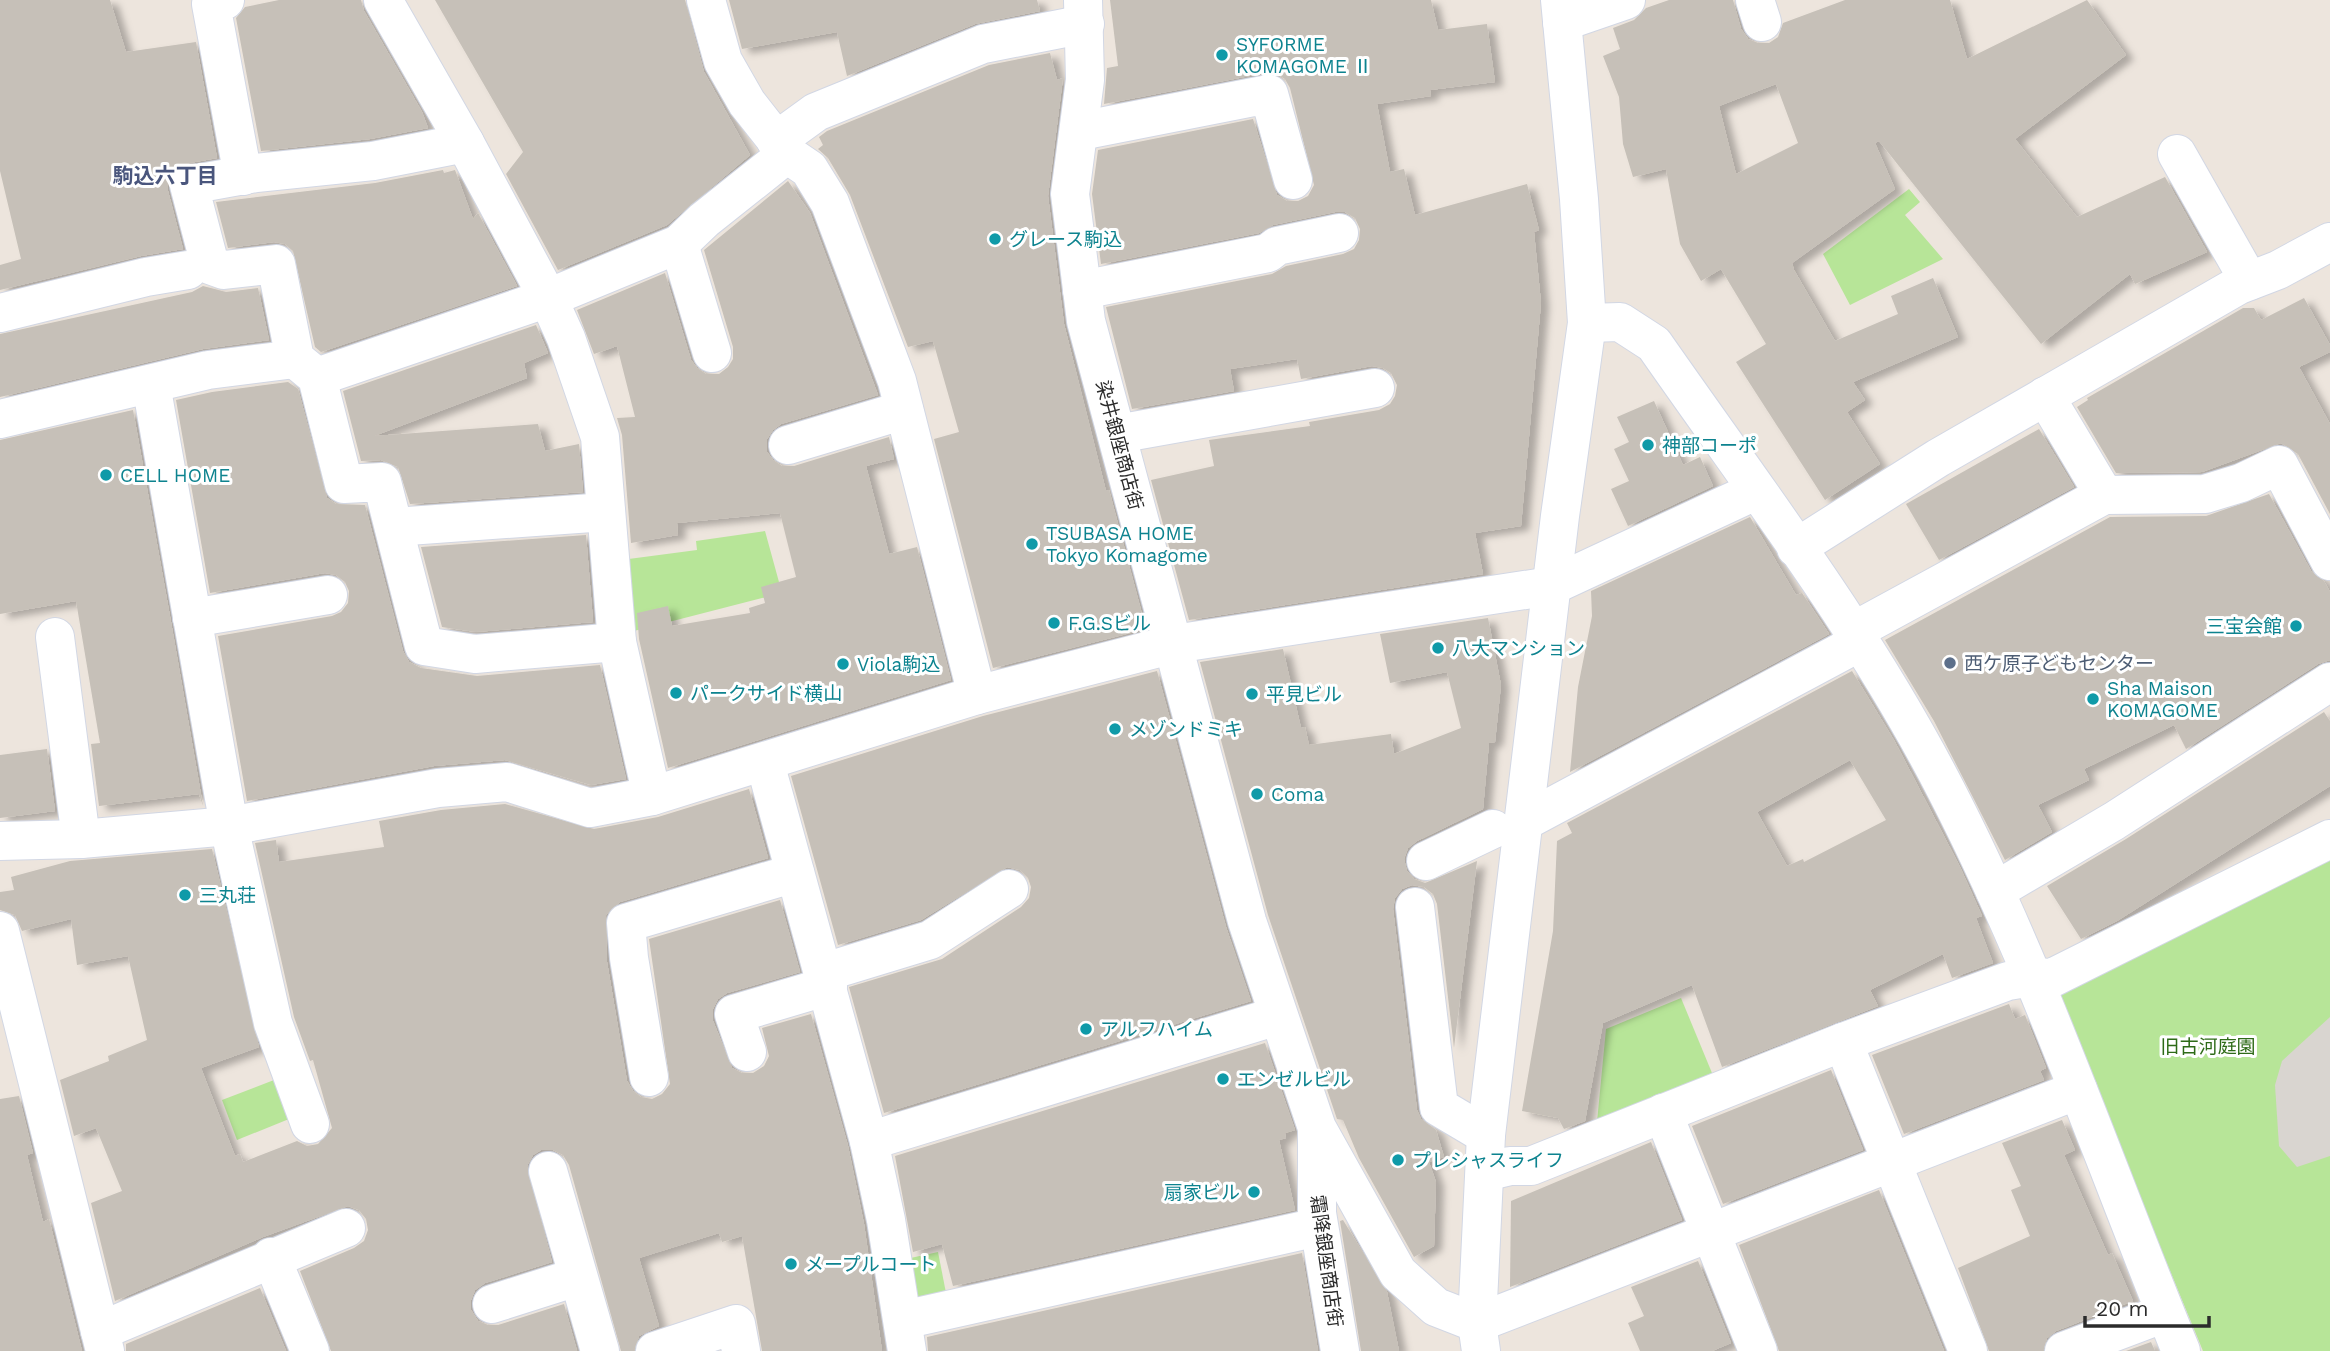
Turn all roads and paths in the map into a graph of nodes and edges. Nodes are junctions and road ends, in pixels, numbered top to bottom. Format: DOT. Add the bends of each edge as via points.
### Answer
graph roads {
  1 [pos="225,0"];
  2 [pos="383,0"];
  3 [pos="706,0"];
  4 [pos="1626,0"];
  5 [pos="1561,11"];
  6 [pos="1084,12"];
  7 [pos="1080,131"];
  8 [pos="465,143"];
  9 [pos="782,147"];
  10 [pos="2177,154"];
  11 [pos="243,176"];
  12 [pos="1293,180"];
  13 [pos="1339,233"];
  14 [pos="2330,242"];
  15 [pos="679,244"];
  16 [pos="199,268"];
  17 [pos="2249,281"];
  18 [pos="1082,290"];
  19 [pos="548,298"];
  20 [pos="0,313"];
  21 [pos="1587,323"];
  22 [pos="712,353"];
  23 [pos="306,368"];
  24 [pos="151,384"];
  25 [pos="1375,388"];
  26 [pos="2045,396"];
  27 [pos="904,410"];
  28 [pos="0,419"];
  29 [pos="1117,434"];
  30 [pos="788,445"];
  31 [pos="1755,491"];
  32 [pos="2104,495"];
  33 [pos="606,512"];
  34 [pos="394,527"];
  35 [pos="1796,548"];
  36 [pos="2330,561"];
  37 [pos="1551,586"];
  38 [pos="328,594"];
  39 [pos="192,618"];
  40 [pos="55,637"];
  41 [pos="1857,639"];
  42 [pos="617,642"];
  43 [pos="1174,644"];
  44 [pos="2330,682"];
  45 [pos="977,695"];
  46 [pos="765,763"];
  47 [pos="652,796"];
  48 [pos="1508,825"];
  49 [pos="229,826"];
  50 [pos="81,839"];
  51 [pos="2330,839"];
  52 [pos="0,841"];
  53 [pos="1426,861"];
  54 [pos="795,873"];
  55 [pos="1009,889"];
  56 [pos="1995,891"];
  57 [pos="1415,907"];
  58 [pos="0,931"];
  59 [pos="2032,976"];
  60 [pos="826,979"];
  61 [pos="1277,1016"];
  62 [pos="1843,1042"];
  63 [pos="747,1052"];
  64 [pos="649,1077"];
  65 [pos="2078,1090"];
  66 [pos="1663,1113"];
  67 [pos="310,1124"];
  68 [pos="1317,1128"];
  69 [pos="869,1141"];
  70 [pos="1485,1153"];
  71 [pos="1891,1164"];
  72 [pos="548,1171"];
  73 [pos="1318,1227"];
  74 [pos="346,1228"];
  75 [pos="1710,1233"];
  76 [pos="271,1257"];
  77 [pos="577,1277"];
  78 [pos="492,1304"];
  79 [pos="2165,1313"];
  80 [pos="905,1335"];
  81 [pos="1479,1337"];
  82 [pos="102,1341"];
  83 [pos="310,1351"];
  84 [pos="600,1351"];
  85 [pos="655,1351"];
  86 [pos="741,1351"];
  87 [pos="1340,1351"];
  88 [pos="1758,1351"];
  89 [pos="1968,1351"];
  90 [pos="2064,1351"];
  91 [pos="2181,1351"];
  1 -- 11 [label="street" via="211,4"];
  2 -- 8 [label="street"];
  3 -- 9 [label="street" via="723,61 747,103"];
  4 -- 5 [label="street"];
  5 -- 21 [label="street"];
  6 -- 7 [label="street, 染井銀座商店街"];
  6 -- 9 [label="street" via="983,44 816,112"];
  7 -- 12 [label="street" via="1269,94"];
  7 -- 18 [label="street, 染井銀座商店街" via="1070,194"];
  8 -- 11 [label="street" via="373,161"];
  8 -- 19 [label="street"];
  9 -- 15 [label="street"];
  9 -- 27 [label="street" via="809,169 830,202"];
  10 -- 17 [label="street"];
  11 -- 16 [label="street" via="188,185"];
  13 -- 18 [label="street" via="1277,246 1268,253"];
  14 -- 17 [label="street"];
  15 -- 19 [label="street"];
  15 -- 22 [label="street"];
  16 -- 20 [label="street"];
  16 -- 23 [label="street" via="276,264"];
  17 -- 26 [label="street"];
  18 -- 29 [label="street, 染井銀座商店街"];
  19 -- 23 [label="street"];
  19 -- 33 [label="street" via="600,437"];
  21 -- 31 [label="street" via="1620,322 1654,344"];
  21 -- 37 [label="street"];
  23 -- 24 [label="street" via="208,370"];
  23 -- 34 [label="street" via="344,484 382,482"];
  24 -- 28 [label="street"];
  24 -- 39 [label="street"];
  25 -- 29 [label="street"];
  26 -- 32 [label="street"];
  26 -- 35 [label="street"];
  27 -- 30 [label="street"];
  27 -- 45 [label="street"];
  29 -- 43 [label="street, 染井銀座商店街"];
  31 -- 35 [label="street"];
  31 -- 37 [label="street"];
  32 -- 36 [label="street" via="2204,494 2241,483 2279,464"];
  32 -- 41 [label="street" via="1863,626"];
  33 -- 34 [label="street"];
  33 -- 42 [label="street"];
  34 -- 42 [label="street" via="424,646 475,654"];
  35 -- 41 [label="street"];
  37 -- 43 [label="street" via="1332,629"];
  37 -- 48 [label="street"];
  38 -- 39 [label="street"];
  39 -- 49 [label="street"];
  40 -- 50 [label="street"];
  41 -- 48 [label="street" via="1843,651"];
  41 -- 56 [label="street" via="1946,789"];
  42 -- 47 [label="street"];
  43 -- 45 [label="street"];
  43 -- 61 [label="street, 染井銀座商店街" via="1247,921"];
  44 -- 56 [label="street" via="2114,821"];
  45 -- 46 [label="street"];
  46 -- 47 [label="street"];
  46 -- 54 [label="street"];
  47 -- 49 [label="street" via="590,807 507,782 438,788"];
  48 -- 53 [label="street"];
  48 -- 70 [label="street"];
  49 -- 50 [label="street"];
  49 -- 67 [label="street" via="273,1023"];
  50 -- 52 [label="street"];
  51 -- 59 [label="street" via="2052,978"];
  54 -- 60 [label="street"];
  54 -- 64 [label="street" via="626,923"];
  55 -- 60 [label="street" via="930,940"];
  56 -- 59 [label="street"];
  57 -- 70 [label="street" via="1440,1107"];
  58 -- 82 [label="street"];
  59 -- 62 [label="street"];
  59 -- 65 [label="street"];
  60 -- 63 [label="street" via="734,1014"];
  60 -- 69 [label="street"];
  61 -- 68 [label="street, 染井銀座商店街"];
  61 -- 69 [label="street"];
  62 -- 66 [label="street"];
  62 -- 71 [label="street"];
  65 -- 71 [label="street"];
  65 -- 79 [label="street"];
  66 -- 70 [label="street" via="1531,1167 1510,1166"];
  66 -- 75 [label="street"];
  68 -- 73 [label="street, 霜降銀座商店街"];
  68 -- 81 [label="street" via="1398,1273"];
  69 -- 80 [label="street"];
  70 -- 81 [label="street"];
  71 -- 75 [label="street"];
  71 -- 89 [label="street"];
  72 -- 77 [label="street"];
  73 -- 80 [label="street"];
  73 -- 87 [label="street, 霜降銀座商店街"];
  74 -- 76 [label="street"];
  75 -- 81 [label="street"];
  75 -- 88 [label="street"];
  76 -- 82 [label="street"];
  76 -- 83 [label="street"];
  77 -- 78 [label="street"];
  77 -- 84 [label="street"];
  79 -- 90 [label="street"];
  79 -- 91 [label="street"];
  85 -- 86 [label="street" via="736,1324"];
}
